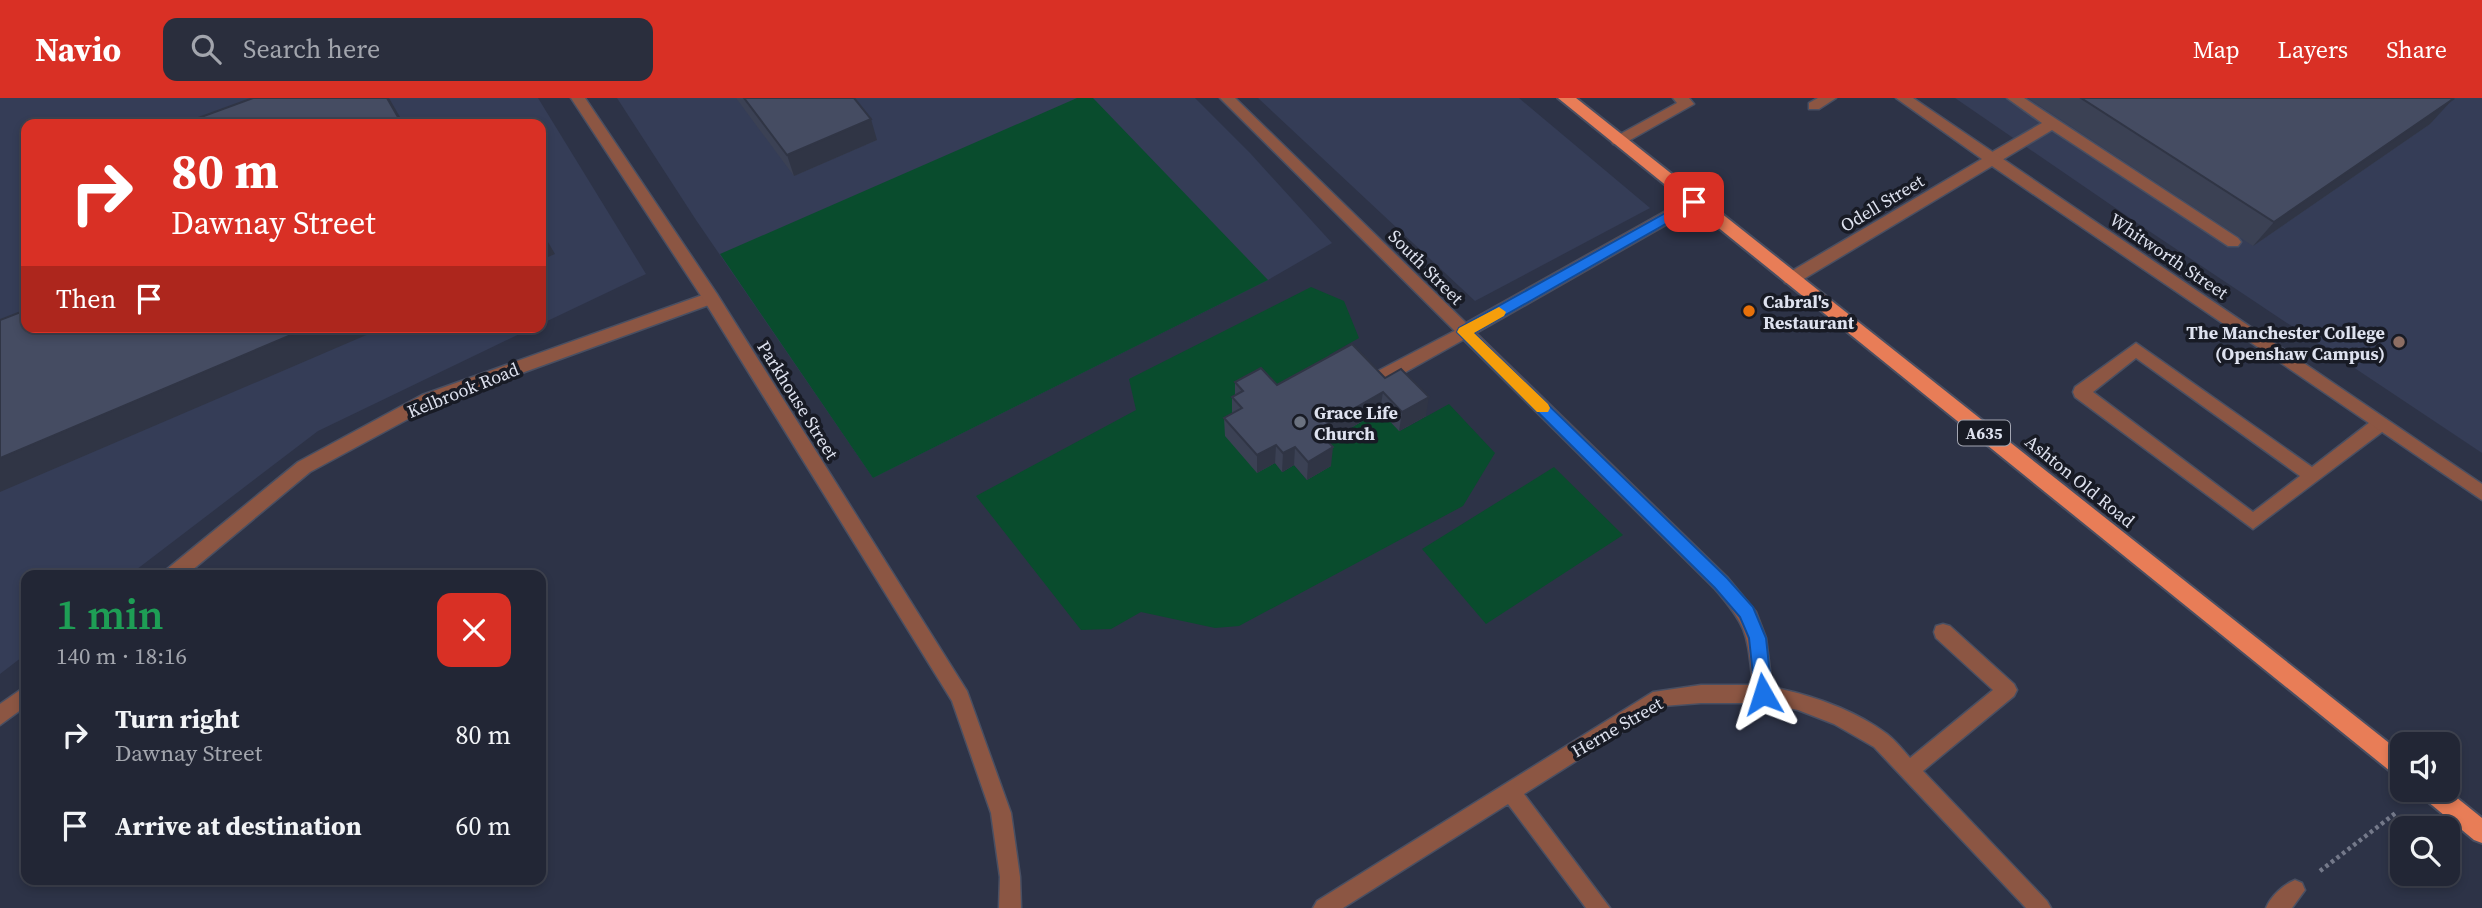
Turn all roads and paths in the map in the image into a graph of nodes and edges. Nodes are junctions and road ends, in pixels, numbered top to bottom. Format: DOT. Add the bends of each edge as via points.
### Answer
graph roads {
  1 [pos="578,98"];
  2 [pos="1227,98"];
  3 [pos="1566,98"];
  4 [pos="1680,98"];
  5 [pos="1829,98"];
  6 [pos="1903,98"];
  7 [pos="2014,98"];
  8 [pos="1814,107"];
  9 [pos="2052,123"];
  10 [pos="1618,141"];
  11 [pos="1992,159"];
  12 [pos="1694,202"];
  13 [pos="2233,242"];
  14 [pos="1791,279"];
  15 [pos="711,298"];
  16 [pos="1464,332"];
  17 [pos="1380,378"];
  18 [pos="2380,424"];
  19 [pos="2312,476"];
  20 [pos="2482,493"];
  21 [pos="179,570"];
  22 [pos="1943,632"];
  23 [pos="1763,694"];
  24 [pos="21,699"];
  25 [pos="0,716"];
  26 [pos="2390,758"];
  27 [pos="1909,771"];
  28 [pos="1510,790"];
  29 [pos="2448,802"];
  30 [pos="2397,813"];
  31 [pos="2478,823"];
  32 [pos="2295,890"];
  33 [pos="1010,908"];
  34 [pos="1324,908"];
  35 [pos="1600,908"];
  36 [pos="2040,908"];
  37 [pos="2277,908"];
  1 -- 15 [label="street, Parkhouse Street"];
  2 -- 16 [label="street, South Street"];
  3 -- 10 [label="highway, Ashton Old Road / A635"];
  4 -- 10 [label="street" via="1687,104"];
  5 -- 8 [label="street"];
  6 -- 11 [label="street, Whitworth Street"];
  7 -- 9 [label="street"];
  9 -- 11 [label="street, Odell Street"];
  9 -- 13 [label="street"];
  10 -- 12 [label="highway, Ashton Old Road / A635"];
  11 -- 14 [label="street, Odell Street"];
  11 -- 18 [label="street, Whitworth Street"];
  12 -- 14 [label="highway, Ashton Old Road / A635"];
  12 -- 16 [label="street"];
  14 -- 26 [label="highway, Ashton Old Road / A635"];
  15 -- 21 [label="street, Kelbrook Road" via="428,400 304,467"];
  15 -- 33 [label="street, Parkhouse Street" via="960,697 1000,813"];
  16 -- 17 [label="street"];
  16 -- 23 [label="street, South Street" via="1747,612 1757,638"];
  18 -- 19 [label="street"];
  18 -- 20 [label="street, Whitworth Street"];
  19 -- 19 [label="street" via="2253,522 2081,392 2136,349"];
  22 -- 27 [label="street" via="2007,690"];
  23 -- 27 [label="street, Herne Street" via="1799,701 1842,718 1881,741"];
  23 -- 28 [label="street, Herne Street" via="1660,698"];
  24 -- 25 [label="street"];
  27 -- 36 [label="street, Herne Street"];
  28 -- 34 [label="street, Herne Street"];
  28 -- 35 [label="street"];
  29 -- 31 [label="highway"];
  30 -- 32 [label="path"];
  32 -- 37 [label="street"];
}
